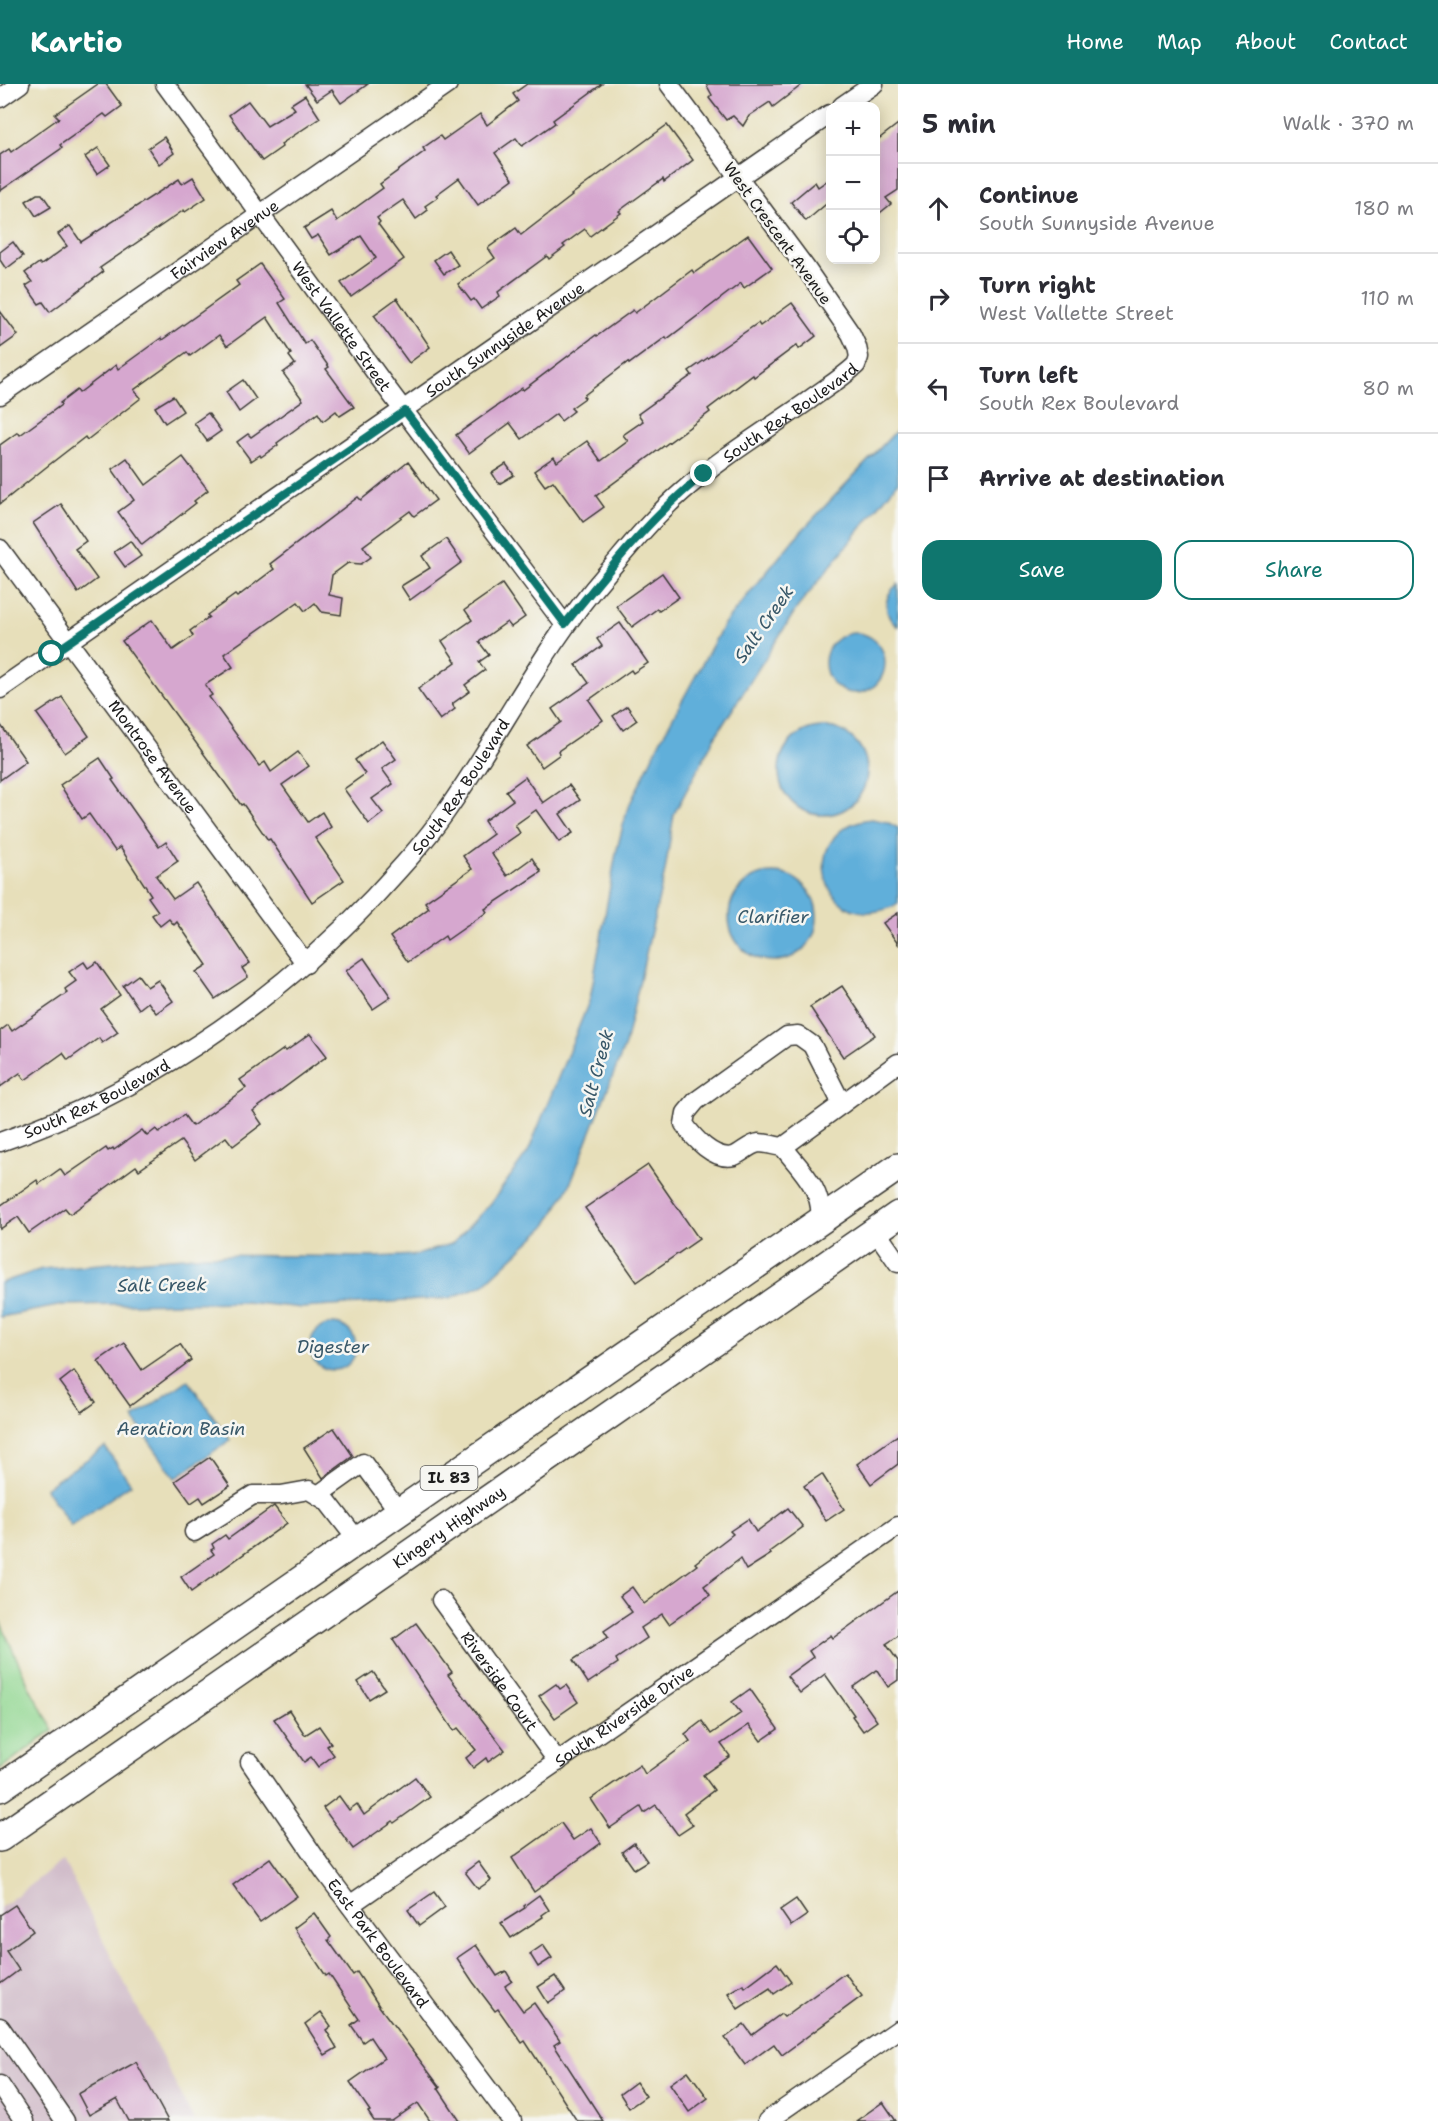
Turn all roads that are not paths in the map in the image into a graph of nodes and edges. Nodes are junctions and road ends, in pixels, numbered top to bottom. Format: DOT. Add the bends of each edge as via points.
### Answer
graph roads {
  1 [pos="20,84"];
  2 [pos="165,84"];
  3 [pos="448,84"];
  4 [pos="669,84"];
  5 [pos="874,84"];
  6 [pos="0,98"];
  7 [pos="848,102"];
  8 [pos="826,117"];
  9 [pos="738,178"];
  10 [pos="260,214"];
  11 [pos="859,357"];
  12 [pos="0,395"];
  13 [pos="405,411"];
  14 [pos="0,549"];
  15 [pos="565,624"];
  16 [pos="69,642"];
  17 [pos="0,690"];
  18 [pos="306,964"];
  19 [pos="898,1063"];
  20 [pos="842,1104"];
  21 [pos="0,1142"];
  22 [pos="783,1147"];
  23 [pos="898,1167"];
  24 [pos="898,1215"];
  25 [pos="820,1221"];
  26 [pos="875,1230"];
  27 [pos="898,1263"];
  28 [pos="318,1495"];
  29 [pos="399,1512"];
  30 [pos="898,1526"];
  31 [pos="195,1532"];
  32 [pos="358,1541"];
  33 [pos="441,1600"];
  34 [pos="250,1762"];
  35 [pos="558,1762"];
  36 [pos="0,1788"];
  37 [pos="0,1838"];
  38 [pos="350,1905"];
  39 [pos="0,2027"];
  40 [pos="898,2030"];
  41 [pos="0,2085"];
  42 [pos="24,2121"];
  43 [pos="65,2121"];
  44 [pos="512,2121"];
  45 [pos="767,2121"];
  1 -- 6 [label="street"];
  2 -- 10 [label="street, West Vallette Street"];
  3 -- 10 [label="street, Fairview Avenue"];
  4 -- 9 [label="street, West Crescent Avenue"];
  5 -- 7 [label="street"];
  8 -- 9 [label="street, South Sunnyside Avenue"];
  9 -- 11 [label="street, West Crescent Avenue" via="851,334"];
  9 -- 13 [label="street, South Sunnyside Avenue"];
  10 -- 12 [label="street, Fairview Avenue"];
  10 -- 13 [label="street, West Vallette Street"];
  11 -- 15 [label="street, South Rex Boulevard" via="848,372 683,491 606,573"];
  13 -- 15 [label="street, West Vallette Street"];
  13 -- 16 [label="street, South Sunnyside Avenue"];
  14 -- 16 [label="street, Montrose Avenue"];
  15 -- 18 [label="street, South Rex Boulevard" via="434,827 385,885"];
  16 -- 17 [label="street, South Sunnyside Avenue"];
  16 -- 18 [label="street, Montrose Avenue"];
  18 -- 21 [label="street, South Rex Boulevard" via="252,1007 167,1063 87,1106"];
  19 -- 20 [label="street"];
  20 -- 22 [label="street"];
  20 -- 22 [label="street" via="812,1045 798,1035 786,1036 686,1113 684,1124 691,1134 721,1156 734,1156 758,1143"];
  22 -- 25 [label="street" via="819,1195"];
  23 -- 25 [label="highway, IL 83"];
  24 -- 26 [label="highway, Kingery Highway / IL 83"];
  25 -- 29 [label="highway, IL 83"];
  26 -- 27 [label="street"];
  26 -- 37 [label="highway, Kingery Highway / IL 83"];
  28 -- 29 [label="street" via="363,1464"];
  28 -- 31 [label="street" via="309,1490 253,1495"];
  28 -- 32 [label="street"];
  29 -- 32 [label="highway, IL 83"];
  30 -- 35 [label="street, South Riverside Drive"];
  32 -- 36 [label="highway, IL 83"];
  33 -- 35 [label="street, Riverside Court"];
  34 -- 38 [label="street, East Park Boulevard"];
  35 -- 38 [label="street, South Riverside Drive"];
  38 -- 44 [label="street, East Park Boulevard"];
  39 -- 43 [label="street"];
  40 -- 45 [label="street"];
  41 -- 42 [label="street"];
}
